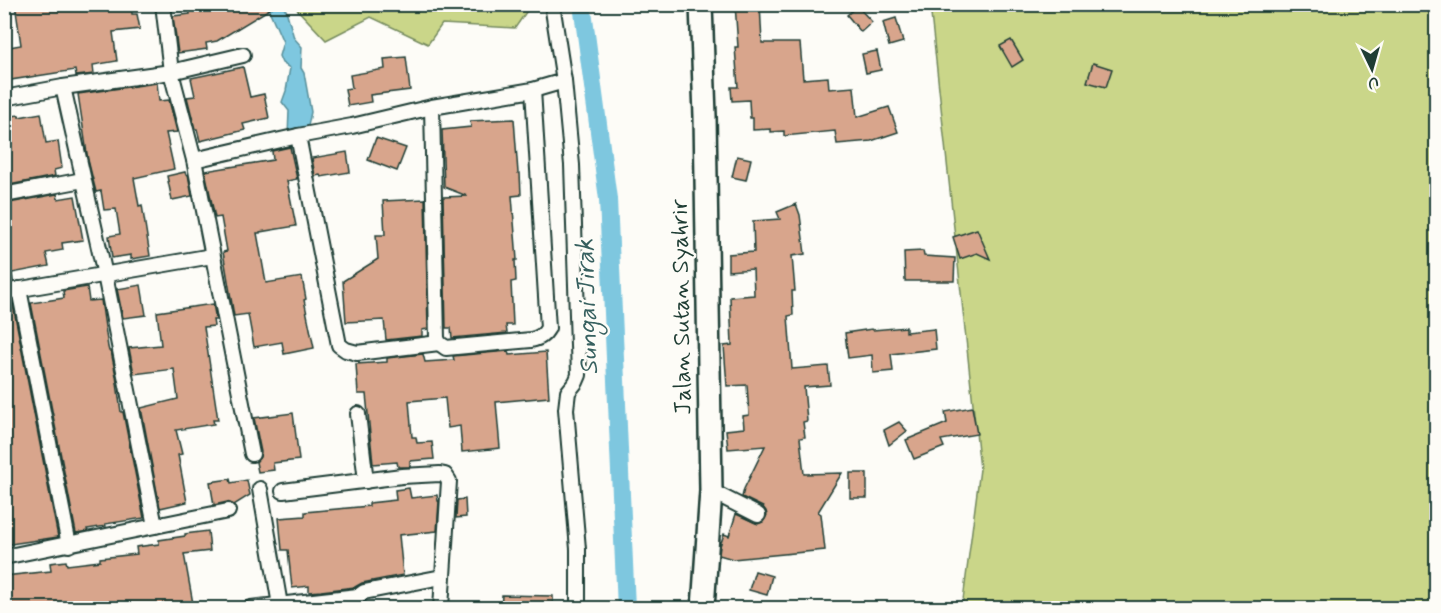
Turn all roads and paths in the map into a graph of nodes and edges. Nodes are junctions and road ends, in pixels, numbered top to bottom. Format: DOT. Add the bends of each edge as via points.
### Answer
graph roads {
  1 [pos="163,4"];
  2 [pos="552,4"];
  3 [pos="701,4"];
  4 [pos="243,55"];
  5 [pos="171,72"];
  6 [pos="564,81"];
  7 [pos="63,87"];
  8 [pos="533,90"];
  9 [pos="4,98"];
  10 [pos="432,107"];
  11 [pos="298,136"];
  12 [pos="194,160"];
  13 [pos="83,180"];
  14 [pos="4,195"];
  15 [pos="212,256"];
  16 [pos="105,275"];
  17 [pos="19,289"];
  18 [pos="4,292"];
  19 [pos="439,343"];
  20 [pos="358,414"];
  21 [pos="252,454"];
  22 [pos="366,481"];
  23 [pos="260,489"];
  24 [pos="283,491"];
  25 [pos="711,492"];
  26 [pos="228,512"];
  27 [pos="758,515"];
  28 [pos="156,525"];
  29 [pos="69,545"];
  30 [pos="4,557"];
  31 [pos="442,577"];
  32 [pos="356,602"];
  33 [pos="280,605"];
  34 [pos="251,609"];
  35 [pos="441,609"];
  36 [pos="578,609"];
  37 [pos="703,609"];
  1 -- 5 [label="street"];
  2 -- 6 [label="street"];
  3 -- 25 [label="main road, Jalan Sutan Syahrir"];
  4 -- 5 [label="street"];
  5 -- 7 [label="street"];
  5 -- 12 [label="street"];
  6 -- 8 [label="street"];
  6 -- 36 [label="street" via="572,165 579,360 578,379 568,392 566,409 578,549"];
  7 -- 9 [label="street"];
  7 -- 13 [label="street"];
  8 -- 10 [label="street"];
  8 -- 19 [label="street" via="548,328 545,334 531,340 446,348"];
  10 -- 11 [label="street"];
  10 -- 19 [label="street"];
  11 -- 12 [label="street"];
  11 -- 19 [label="street" via="339,345 357,352"];
  12 -- 15 [label="street"];
  13 -- 14 [label="street"];
  13 -- 16 [label="street"];
  15 -- 16 [label="street"];
  15 -- 21 [label="street"];
  16 -- 17 [label="street"];
  16 -- 28 [label="street"];
  17 -- 18 [label="street"];
  17 -- 29 [label="street"];
  20 -- 22 [label="street"];
  22 -- 24 [label="street"];
  22 -- 31 [label="street" via="440,474 448,478"];
  23 -- 33 [label="street"];
  25 -- 27 [label="street"];
  25 -- 37 [label="main road, Jalan Sutan Syahrir"];
  26 -- 28 [label="street"];
  28 -- 29 [label="street"];
  29 -- 30 [label="street"];
  31 -- 32 [label="street" via="364,592"];
  31 -- 35 [label="street"];
  32 -- 33 [label="street"];
  33 -- 34 [label="street"];
}
